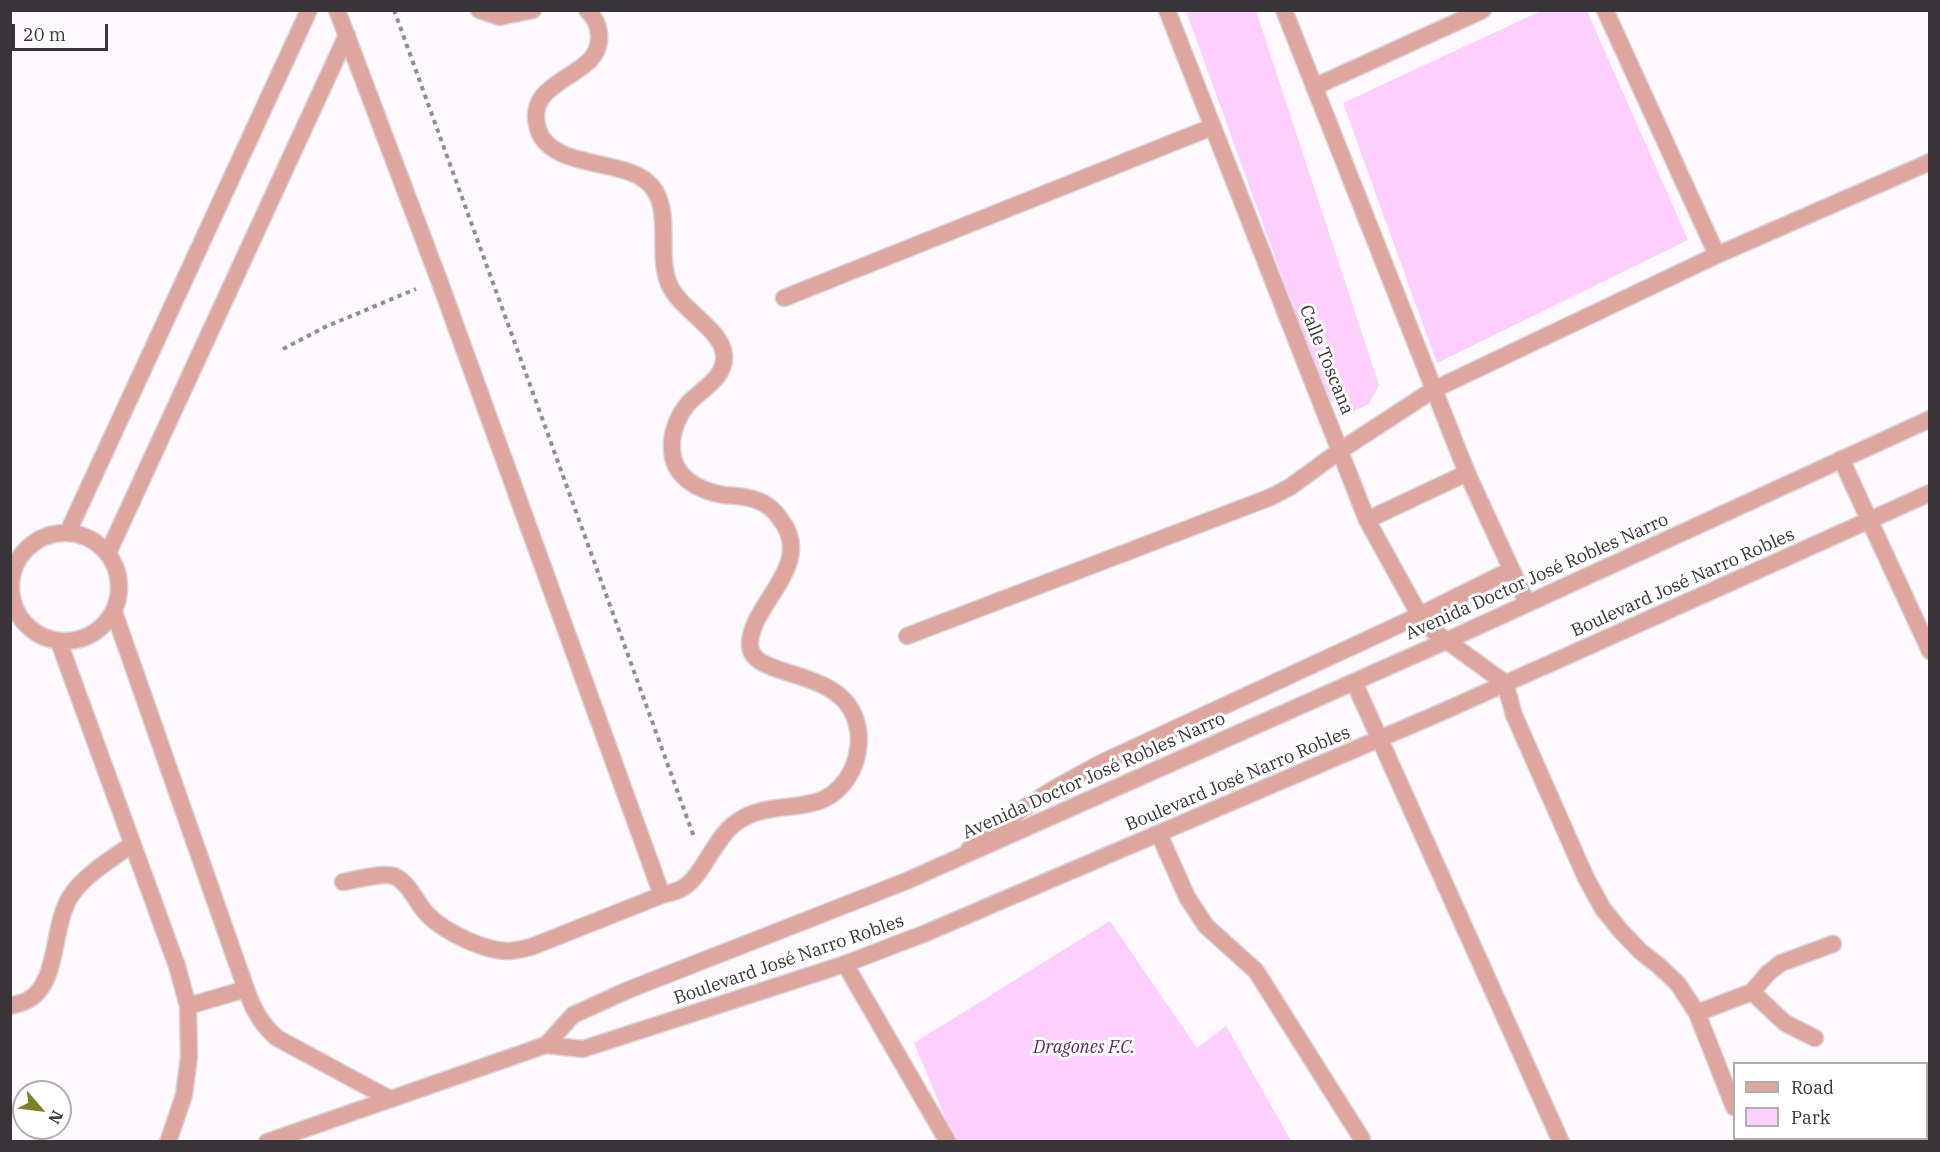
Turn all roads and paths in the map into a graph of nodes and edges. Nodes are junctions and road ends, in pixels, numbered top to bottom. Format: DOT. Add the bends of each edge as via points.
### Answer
graph roads {
  1 [pos="309,10"];
  2 [pos="338,10"];
  3 [pos="394,10"];
  4 [pos="478,10"];
  5 [pos="533,10"];
  6 [pos="587,10"];
  7 [pos="1167,10"];
  8 [pos="1284,10"];
  9 [pos="1483,10"];
  10 [pos="1605,10"];
  11 [pos="347,35"];
  12 [pos="1314,87"];
  13 [pos="1212,127"];
  14 [pos="1929,162"];
  15 [pos="1717,255"];
  16 [pos="439,280"];
  17 [pos="784,298"];
  18 [pos="282,349"];
  19 [pos="1433,390"];
  20 [pos="1929,419"];
  21 [pos="1341,450"];
  22 [pos="1841,459"];
  23 [pos="1467,473"];
  24 [pos="1929,493"];
  25 [pos="1367,520"];
  26 [pos="1869,520"];
  27 [pos="68,532"];
  28 [pos="108,553"];
  29 [pos="1511,570"];
  30 [pos="1527,603"];
  31 [pos="114,612"];
  32 [pos="1418,616"];
  33 [pos="907,636"];
  34 [pos="1446,640"];
  35 [pos="59,642"];
  36 [pos="1929,651"];
  37 [pos="1354,682"];
  38 [pos="1505,683"];
  39 [pos="1380,739"];
  40 [pos="1159,834"];
  41 [pos="132,844"];
  42 [pos="956,859"];
  43 [pos="704,863"];
  44 [pos="343,882"];
  45 [pos="663,895"];
  46 [pos="1833,944"];
  47 [pos="844,964"];
  48 [pos="246,989"];
  49 [pos="1752,992"];
  50 [pos="10,1006"];
  51 [pos="188,1006"];
  52 [pos="1697,1013"];
  53 [pos="1815,1038"];
  54 [pos="546,1045"];
  55 [pos="390,1099"];
  56 [pos="1733,1104"];
  57 [pos="1362,1139"];
  58 [pos="168,1142"];
  59 [pos="267,1142"];
  60 [pos="948,1142"];
  61 [pos="1561,1142"];
  1 -- 27 [label="street"];
  2 -- 11 [label="street"];
  3 -- 43 [label="path"];
  4 -- 5 [label="street" via="500,17"];
  6 -- 43 [label="street" via="598,25 595,52 589,61 543,95 536,118 538,131 544,141 564,154 631,171 652,186 659,197 670,287 716,336 724,354 720,372 687,404 679,419 672,448 674,461 681,475 694,486 758,500 773,509 784,523 790,559 785,575 756,623 751,651 765,665 812,679 835,691 849,705 857,725 854,766 836,792 811,805 768,808 742,819 720,839"];
  7 -- 13 [label="street, Calle Toscana"];
  8 -- 12 [label="street"];
  9 -- 12 [label="street"];
  10 -- 15 [label="street"];
  11 -- 16 [label="street"];
  11 -- 28 [label="street"];
  12 -- 19 [label="street"];
  13 -- 17 [label="street"];
  13 -- 21 [label="street, Calle Toscana"];
  14 -- 15 [label="street"];
  15 -- 19 [label="street"];
  16 -- 18 [label="path"];
  16 -- 45 [label="street"];
  19 -- 21 [label="street"];
  19 -- 23 [label="street"];
  20 -- 22 [label="street, Avenida Doctor José Robles Narro"];
  21 -- 25 [label="street, Calle Toscana"];
  21 -- 33 [label="street" via="1271,497"];
  22 -- 26 [label="street"];
  22 -- 30 [label="street, Avenida Doctor José Robles Narro"];
  23 -- 25 [label="street"];
  23 -- 29 [label="street"];
  24 -- 26 [label="street, Boulevard José Narro Robles"];
  25 -- 32 [label="street, Calle Toscana"];
  26 -- 36 [label="street"];
  26 -- 38 [label="street, Boulevard José Narro Robles"];
  27 -- 28 [label="street" via="84,535"];
  27 -- 35 [label="street" via="38,539 26,549 12,576 11,592 22,621 34,632"];
  28 -- 31 [label="street" via="120,581"];
  29 -- 30 [label="street"];
  29 -- 32 [label="street"];
  30 -- 34 [label="street, Avenida Doctor José Robles Narro"];
  31 -- 35 [label="street" via="93,634"];
  31 -- 48 [label="street"];
  32 -- 34 [label="street, Calle Toscana"];
  32 -- 42 [label="street" via="1092,768 1025,807"];
  34 -- 37 [label="street, Avenida Doctor José Robles Narro"];
  34 -- 38 [label="street, Calle Toscana"];
  35 -- 41 [label="street"];
  37 -- 39 [label="street"];
  37 -- 42 [label="street, Avenida Doctor José Robles Narro"];
  38 -- 39 [label="street, Boulevard José Narro Robles"];
  38 -- 52 [label="street" via="1514,715 1586,878 1604,909 1640,951 1678,984"];
  39 -- 40 [label="street, Boulevard José Narro Robles"];
  39 -- 61 [label="street"];
  40 -- 47 [label="street, Boulevard José Narro Robles"];
  40 -- 57 [label="street" via="1187,897 1206,926 1256,971"];
  41 -- 50 [label="street" via="84,880 71,895 59,923 45,981 29,1000"];
  41 -- 51 [label="street"];
  42 -- 54 [label="street, Avenida Doctor José Robles Narro" via="628,990 573,1015"];
  43 -- 45 [label="street" via="682,888"];
  44 -- 45 [label="street" via="394,876 427,915 444,927 488,948 508,951 531,947"];
  46 -- 49 [label="street" via="1781,963"];
  47 -- 54 [label="street, Boulevard José Narro Robles" via="583,1049"];
  47 -- 60 [label="street"];
  48 -- 51 [label="street"];
  48 -- 55 [label="street" via="258,1018 277,1038"];
  49 -- 52 [label="street"];
  49 -- 53 [label="street" via="1785,1023"];
  51 -- 58 [label="street" via="189,1057 184,1095"];
  52 -- 56 [label="street"];
  54 -- 55 [label="street, Avenida Doctor José Robles Narro"];
  55 -- 59 [label="street, Avenida Doctor José Robles Narro"];
}
